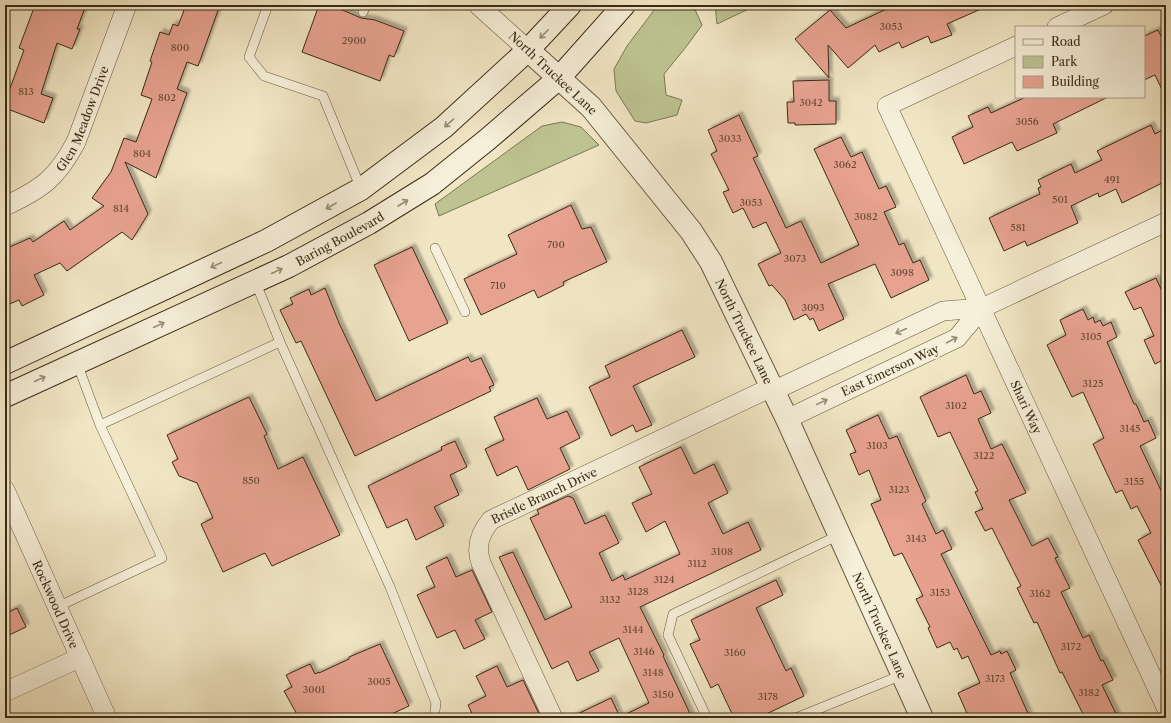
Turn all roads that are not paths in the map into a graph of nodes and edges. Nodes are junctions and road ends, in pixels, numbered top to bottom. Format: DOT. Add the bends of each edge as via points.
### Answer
graph roads {
  1 [pos="127,5"];
  2 [pos="268,5"];
  3 [pos="478,5"];
  4 [pos="570,5"];
  5 [pos="624,5"];
  6 [pos="1104,5"];
  7 [pos="1059,26"];
  8 [pos="1015,46"];
  9 [pos="528,50"];
  10 [pos="559,78"];
  11 [pos="361,189"];
  12 [pos="5,206"];
  13 [pos="1166,222"];
  14 [pos="435,248"];
  15 [pos="255,281"];
  16 [pos="982,308"];
  17 [pos="465,312"];
  18 [pos="280,342"];
  19 [pos="5,363"];
  20 [pos="77,363"];
  21 [pos="772,389"];
  22 [pos="5,396"];
  23 [pos="787,419"];
  24 [pos="100,425"];
  25 [pos="5,490"];
  26 [pos="839,535"];
  27 [pos="57,608"];
  28 [pos="79,658"];
  29 [pos="902,675"];
  30 [pos="5,692"];
  31 [pos="1166,707"];
  32 [pos="107,718"];
  33 [pos="434,718"];
  34 [pos="553,718"];
  35 [pos="707,718"];
  36 [pos="796,718"];
  37 [pos="922,718"];
  1 -- 12 [label="street, Glen Meadow Drive" via="76,142 65,162 51,180 33,194"];
  2 -- 11 [label="lane" via="248,57 264,76 323,96"];
  3 -- 9 [label="street, North Truckee Lane"];
  4 -- 9 [label="main road, one-way"];
  5 -- 10 [label="main road, Baring Boulevard"];
  6 -- 7 [label="street"];
  8 -- 16 [label="street, Shari Way" via="887,106"];
  9 -- 10 [label="main road, North Truckee Lane"];
  9 -- 11 [label="main road, one-way" via="444,127"];
  15 -- 10 [label="main road, Baring Boulevard, one-way" via="327,247 415,195 488,139"];
  10 -- 21 [label="main road, North Truckee Lane" via="591,107 691,231 711,262"];
  11 -- 19 [label="main road, one-way" via="266,241"];
  13 -- 16 [label="street, East Emerson Way"];
  14 -- 17 [label="lane"];
  15 -- 18 [label="lane"];
  20 -- 15 [label="main road, Baring Boulevard, one-way"];
  16 -- 21 [label="street, East Emerson Way, one-way" via="943,312"];
  23 -- 16 [label="street, East Emerson Way, one-way" via="957,338"];
  16 -- 31 [label="street, Shari Way"];
  18 -- 24 [label="lane"];
  18 -- 33 [label="lane" via="390,587 436,703"];
  22 -- 20 [label="main road, Baring Boulevard, one-way"];
  20 -- 24 [label="lane"];
  21 -- 23 [label="main road, North Truckee Lane"];
  21 -- 34 [label="street, Bristle Branch Drive" via="491,520 483,530 478,542 478,555"];
  23 -- 26 [label="main road, North Truckee Lane"];
  24 -- 27 [label="lane" via="162,558"];
  25 -- 27 [label="street, Rockwood Drive"];
  26 -- 29 [label="main road, North Truckee Lane"];
  26 -- 35 [label="lane" via="673,614 668,634"];
  27 -- 28 [label="street, Rockwood Drive"];
  28 -- 30 [label="street"];
  28 -- 32 [label="street, Rockwood Drive"];
  29 -- 36 [label="lane"];
  29 -- 37 [label="main road, North Truckee Lane"];
}
